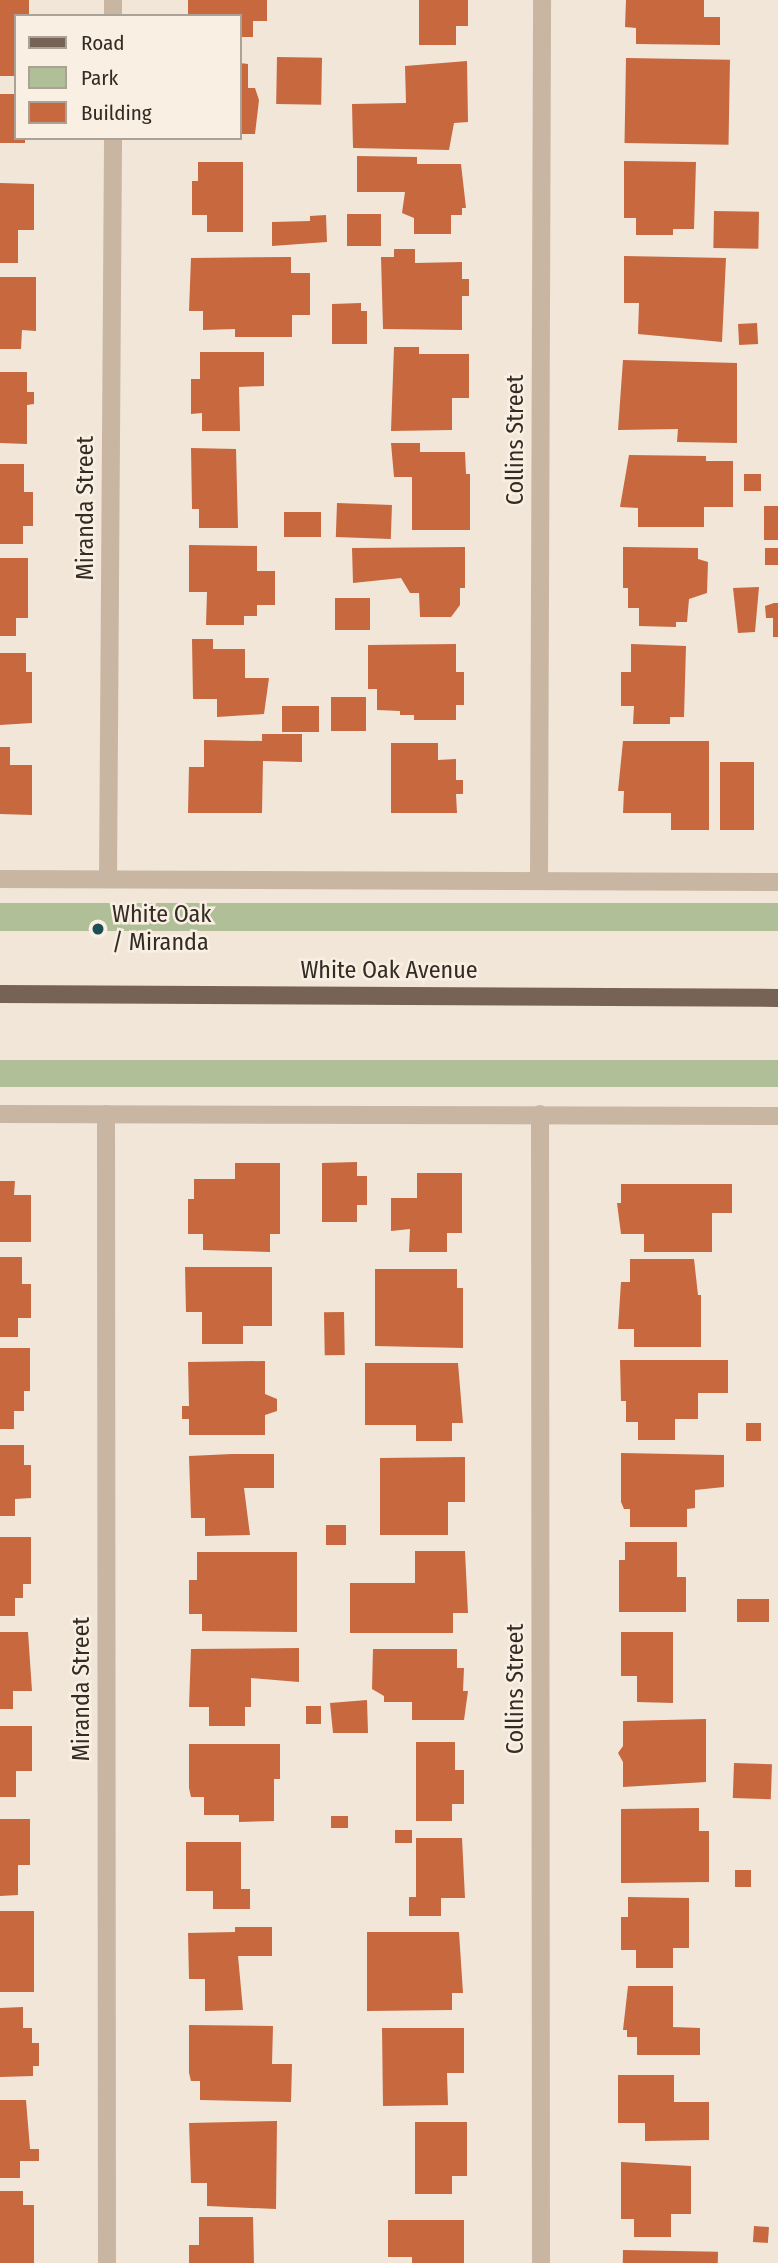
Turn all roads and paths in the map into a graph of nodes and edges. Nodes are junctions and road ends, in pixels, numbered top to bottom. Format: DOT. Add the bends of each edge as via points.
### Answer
graph roads {
  1 [pos="542,0"];
  2 [pos="113,140"];
  3 [pos="0,879"];
  4 [pos="108,879"];
  5 [pos="540,881"];
  6 [pos="778,882"];
  7 [pos="0,994"];
  8 [pos="778,998"];
  9 [pos="0,1114"];
  10 [pos="106,1114"];
  11 [pos="540,1114"];
  12 [pos="778,1116"];
  13 [pos="107,2263"];
  14 [pos="541,2263"];
  1 -- 5 [label="street, Collins Street"];
  2 -- 4 [label="street, Miranda Street"];
  3 -- 4 [label="street"];
  4 -- 5 [label="street"];
  5 -- 6 [label="street"];
  7 -- 8 [label="main road, White Oak Avenue"];
  9 -- 10 [label="street"];
  10 -- 11 [label="street"];
  10 -- 13 [label="street, Miranda Street"];
  11 -- 12 [label="street"];
  11 -- 14 [label="street, Collins Street"];
}
